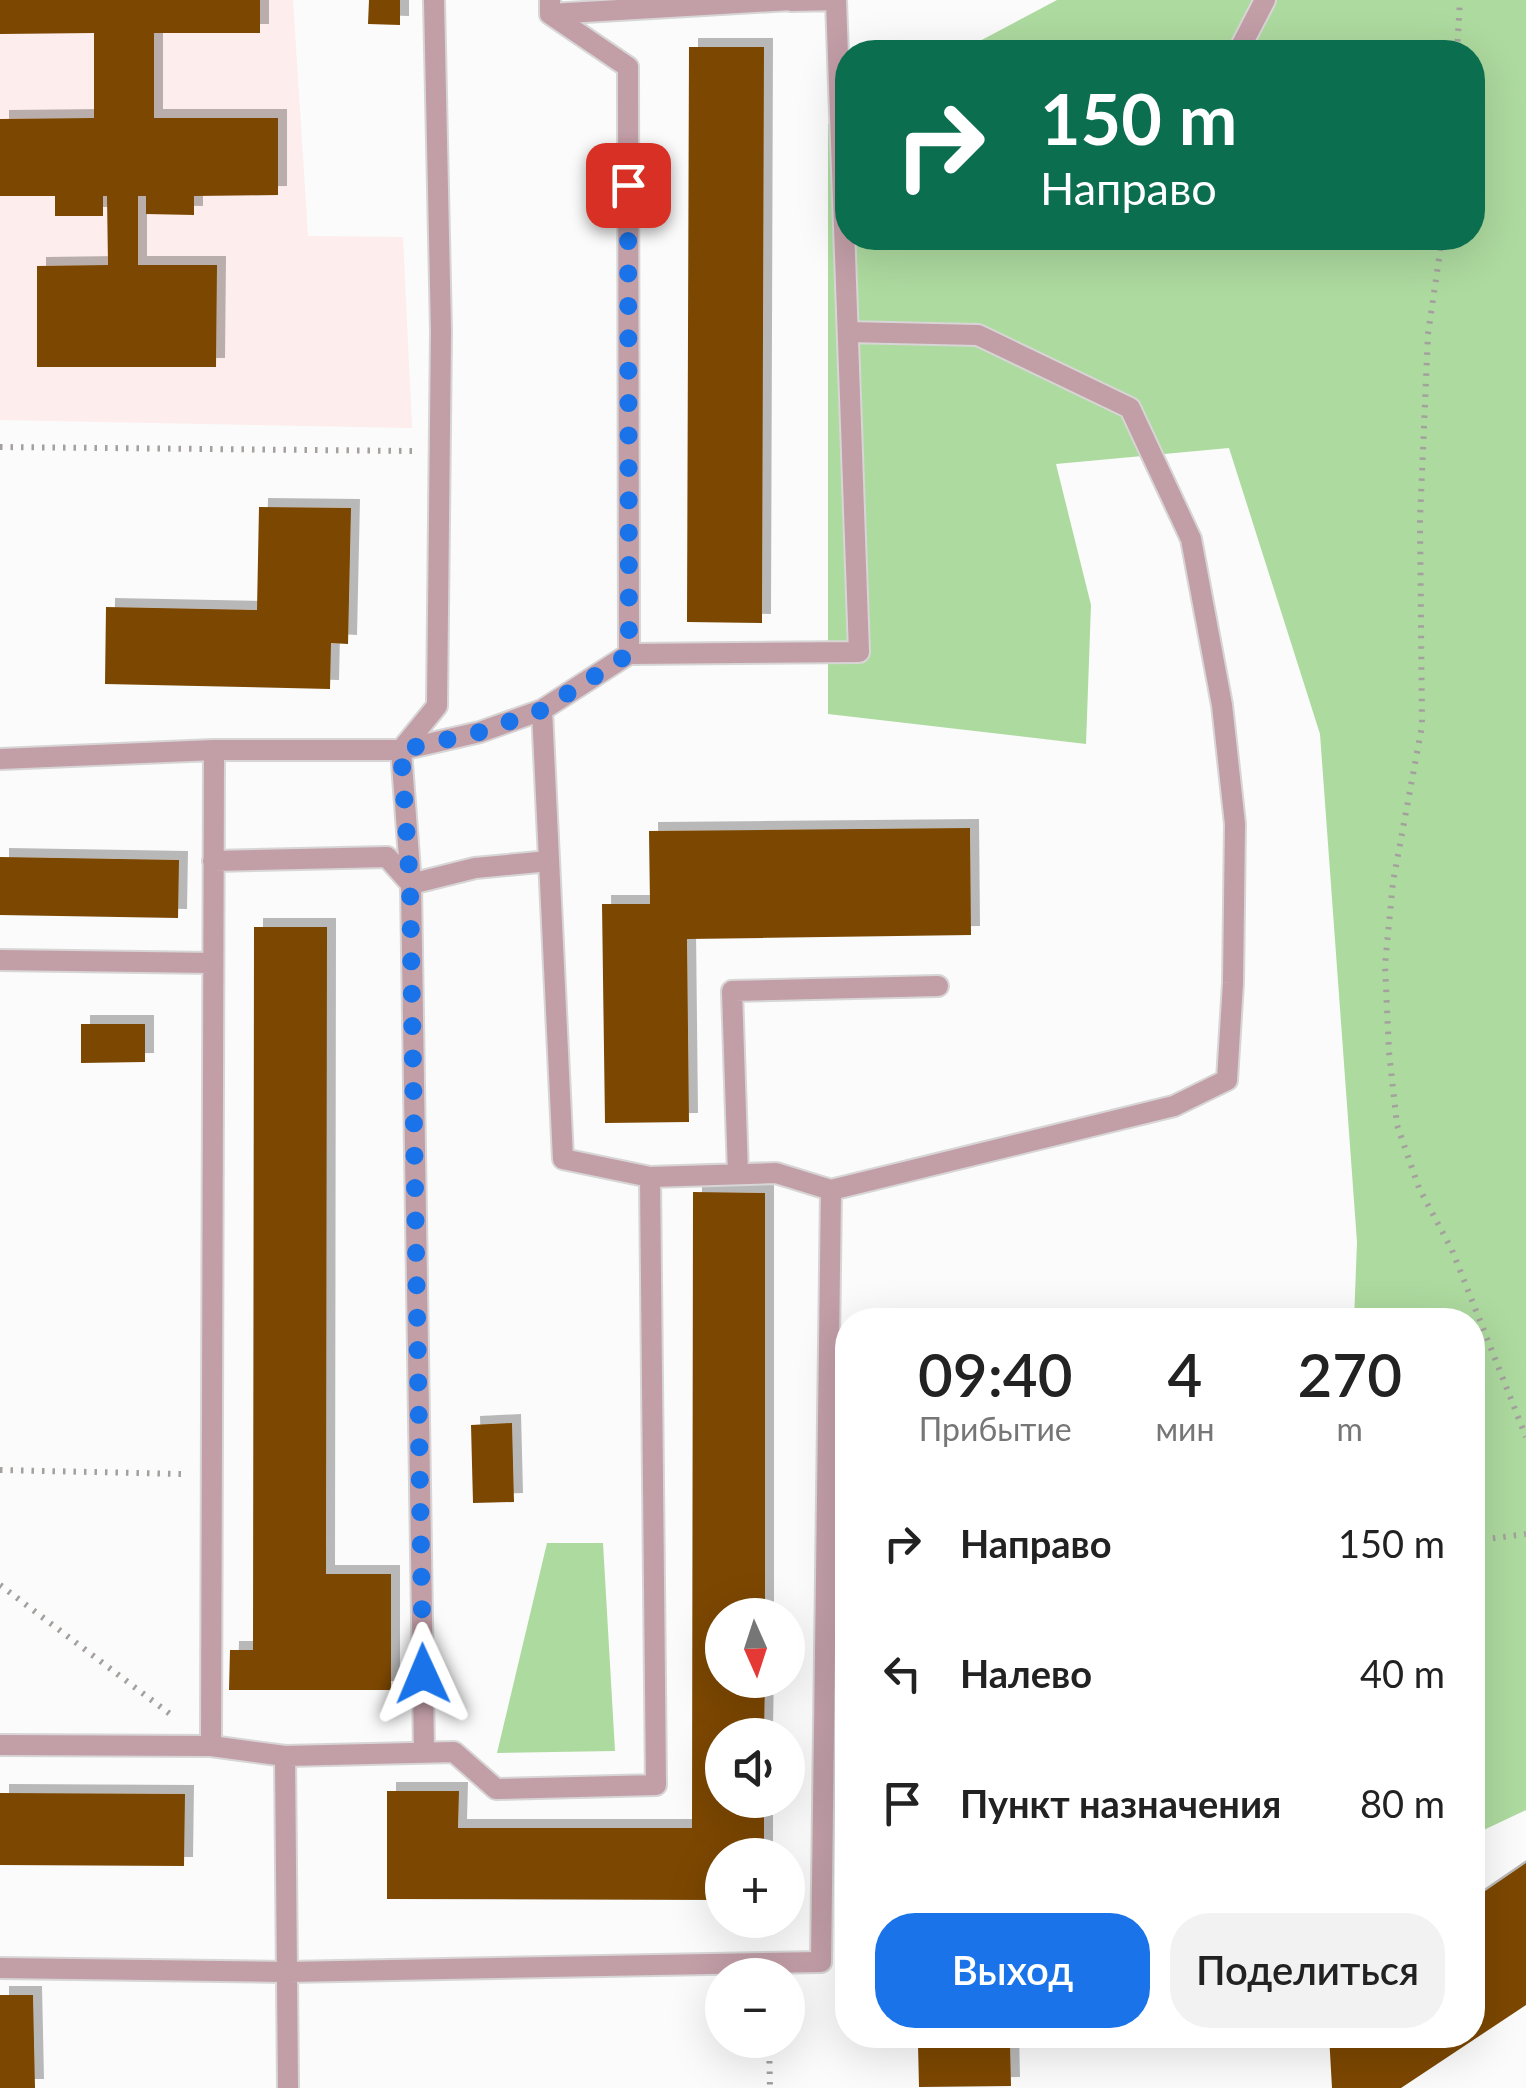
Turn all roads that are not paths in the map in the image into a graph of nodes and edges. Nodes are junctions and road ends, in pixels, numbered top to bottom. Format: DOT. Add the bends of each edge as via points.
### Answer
graph roads {
  1 [pos="434,0"];
  2 [pos="1265,0"];
  3 [pos="791,1"];
  4 [pos="550,7"];
  5 [pos="838,40"];
  6 [pos="1244,40"];
  7 [pos="846,250"];
  8 [pos="848,332"];
  9 [pos="629,654"];
  10 [pos="542,710"];
  11 [pos="214,750"];
  12 [pos="401,750"];
  13 [pos="0,759"];
  14 [pos="213,860"];
  15 [pos="549,861"];
  16 [pos="410,884"];
  17 [pos="0,960"];
  18 [pos="213,963"];
  19 [pos="938,986"];
  20 [pos="738,1174"];
  21 [pos="650,1176"];
  22 [pos="830,1190"];
  23 [pos="835,1399"];
  24 [pos="835,1542"];
  25 [pos="0,1744"];
  26 [pos="211,1746"];
  27 [pos="424,1752"];
  28 [pos="285,1756"];
  29 [pos="0,1968"];
  30 [pos="287,1972"];
  31 [pos="288,2088"];
  1 -- 12 [label="lane" via="441,311 437,706"];
  2 -- 6 [label="lane"];
  3 -- 4 [label="lane"];
  3 -- 5 [label="lane" via="836,0"];
  4 -- 9 [label="lane" via="628,68"];
  7 -- 8 [label="lane"];
  8 -- 9 [label="lane" via="859,652"];
  8 -- 22 [label="lane" via="978,335 1130,408 1191,539 1218,686 1235,824 1233,983 1227,1080 1174,1106"];
  9 -- 10 [label="lane"];
  10 -- 12 [label="lane"];
  10 -- 15 [label="lane"];
  11 -- 12 [label="lane"];
  11 -- 13 [label="lane"];
  11 -- 14 [label="lane"];
  12 -- 16 [label="lane"];
  14 -- 16 [label="lane" via="387,858"];
  14 -- 18 [label="lane"];
  15 -- 16 [label="lane" via="475,868"];
  15 -- 21 [label="lane" via="562,1159"];
  16 -- 27 [label="lane"];
  17 -- 18 [label="lane"];
  18 -- 26 [label="lane"];
  19 -- 20 [label="lane" via="732,991"];
  20 -- 21 [label="lane"];
  20 -- 22 [label="lane" via="776,1172"];
  21 -- 27 [label="lane" via="656,1785 496,1790 454,1752"];
  22 -- 23 [label="lane"];
  24 -- 30 [label="lane" via="821,1962"];
  25 -- 26 [label="lane"];
  26 -- 28 [label="lane"];
  27 -- 28 [label="lane"];
  28 -- 30 [label="lane"];
  29 -- 30 [label="lane"];
  30 -- 31 [label="lane"];
}
